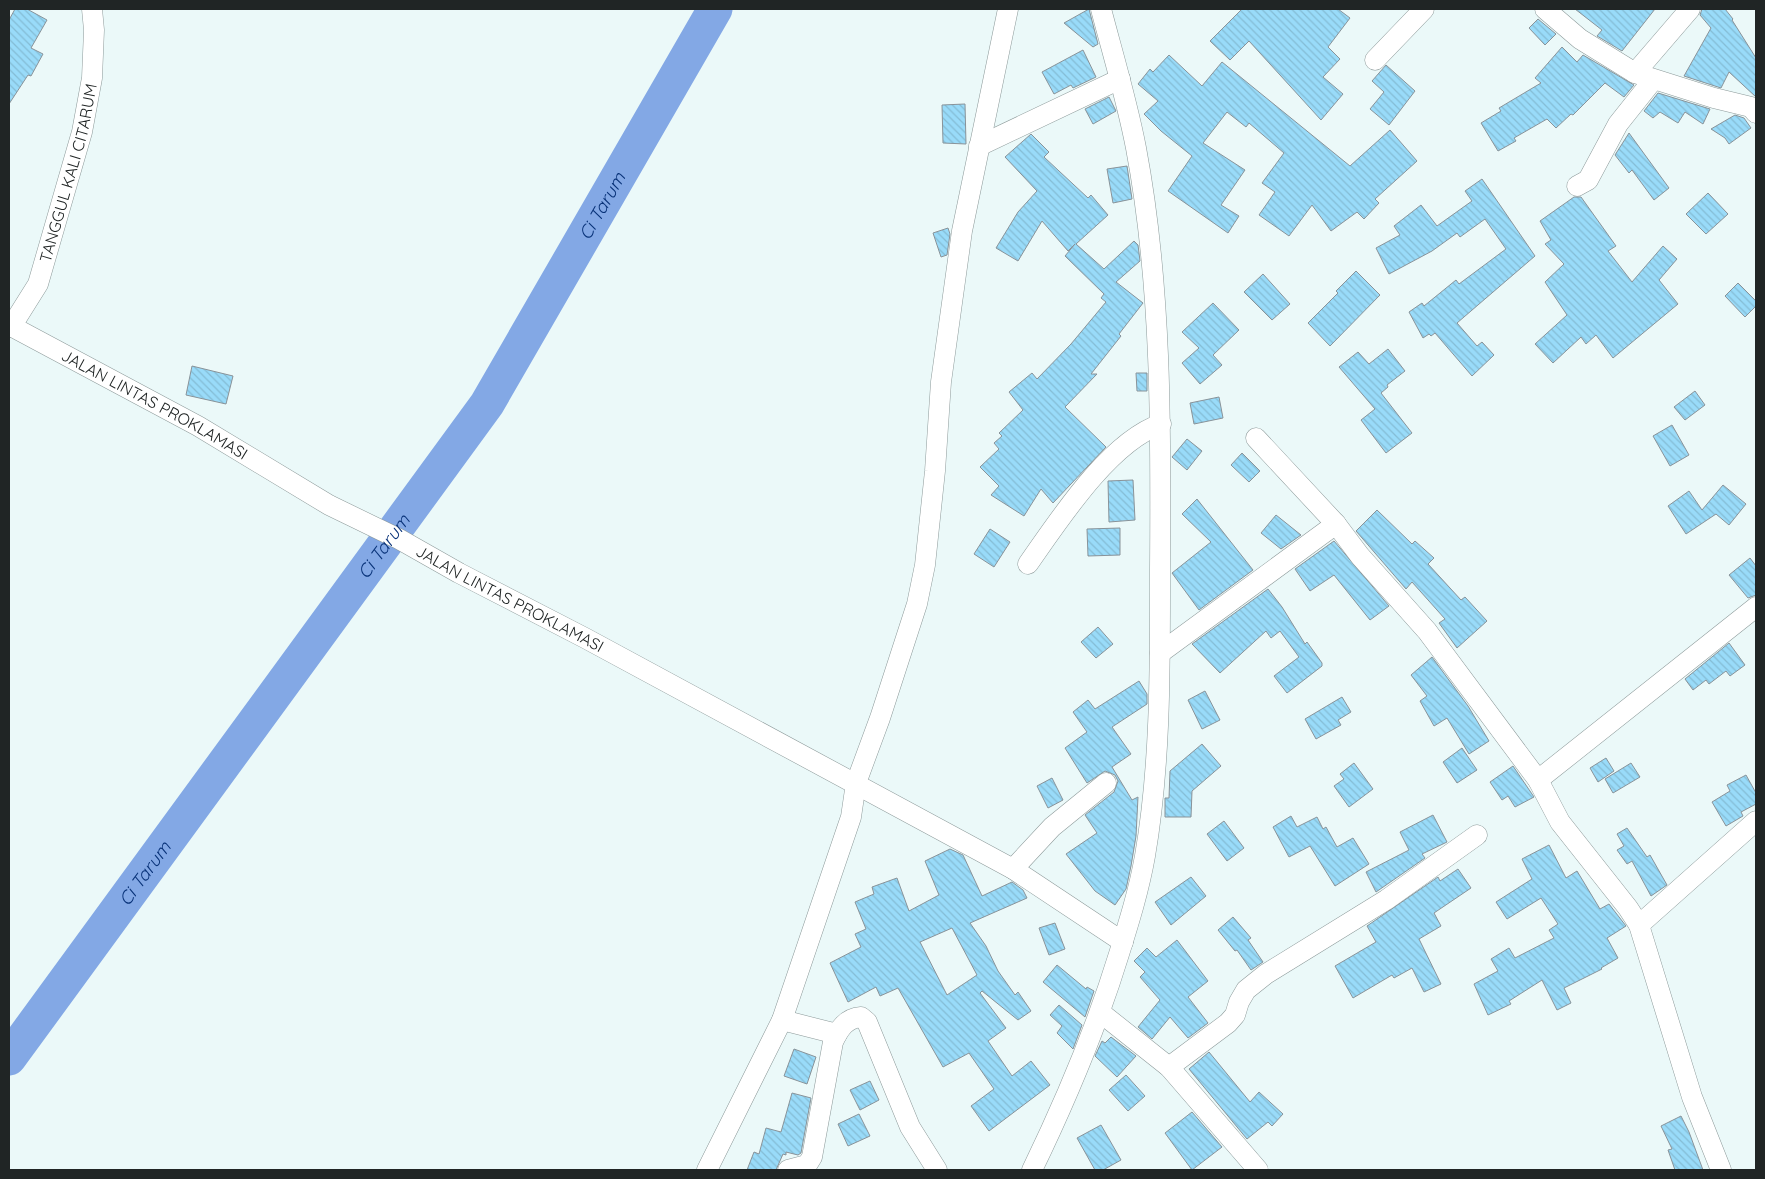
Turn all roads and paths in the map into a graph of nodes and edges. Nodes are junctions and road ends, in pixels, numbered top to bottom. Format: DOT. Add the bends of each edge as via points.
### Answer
graph roads {
  1 [pos="92,9"];
  2 [pos="1008,9"];
  3 [pos="1100,9"];
  4 [pos="1424,9"];
  5 [pos="1545,9"];
  6 [pos="1690,9"];
  7 [pos="1375,60"];
  8 [pos="1644,76"];
  9 [pos="1120,79"];
  10 [pos="1755,109"];
  11 [pos="979,146"];
  12 [pos="1577,186"];
  13 [pos="10,326"];
  14 [pos="1161,424"];
  15 [pos="1256,438"];
  16 [pos="1336,524"];
  17 [pos="1028,564"];
  18 [pos="1756,607"];
  19 [pos="1160,653"];
  20 [pos="1538,780"];
  21 [pos="856,783"];
  22 [pos="1106,783"];
  23 [pos="1756,821"];
  24 [pos="1477,835"];
  25 [pos="1013,869"];
  26 [pos="1639,925"];
  27 [pos="1123,942"];
  28 [pos="1101,1013"];
  29 [pos="782,1020"];
  30 [pos="837,1034"];
  31 [pos="1169,1067"];
  32 [pos="707,1170"];
  33 [pos="788,1170"];
  34 [pos="937,1170"];
  35 [pos="1032,1170"];
  36 [pos="1258,1170"];
  37 [pos="1721,1170"];
  1 -- 13 [label="street, TANGGUL KALI CITARUM" via="92,78 82,132 38,284"];
  2 -- 11 [label="street"];
  3 -- 9 [label="street"];
  4 -- 7 [label="street"];
  5 -- 8 [label="street" via="1612,61"];
  6 -- 8 [label="street"];
  8 -- 10 [label="street"];
  8 -- 12 [label="street" via="1588,180"];
  9 -- 11 [label="street"];
  9 -- 14 [label="street" via="1143,189 1151,258"];
  11 -- 21 [label="street" via="962,231 941,382 925,565 880,718"];
  13 -- 21 [label="street, JALAN LINTAS PROKLAMASI" via="198,426 329,504"];
  14 -- 17 [label="street" via="1145,429 1120,450 1073,500"];
  14 -- 19 [label="street"];
  15 -- 16 [label="street"];
  16 -- 19 [label="street"];
  16 -- 20 [label="street" via="1427,631"];
  18 -- 20 [label="street"];
  19 -- 27 [label="street" via="1154,785 1145,856"];
  20 -- 26 [label="street" via="1560,822"];
  21 -- 25 [label="street, JALAN LINTAS PROKLAMASI"];
  21 -- 29 [label="street" via="851,817"];
  22 -- 25 [label="street" via="1052,827"];
  23 -- 26 [label="street"];
  24 -- 31 [label="street" via="1386,900 1266,974 1246,990 1228,1024"];
  25 -- 27 [label="street, JALAN LINTAS PROKLAMASI"];
  26 -- 37 [label="street" via="1692,1096"];
  27 -- 28 [label="street"];
  28 -- 31 [label="street"];
  28 -- 35 [label="street"];
  29 -- 30 [label="street"];
  29 -- 32 [label="street"];
  30 -- 33 [label="street" via="812,1157 803,1167"];
  30 -- 34 [label="street" via="852,1018 866,1020 910,1127"];
  31 -- 36 [label="street"];
}
